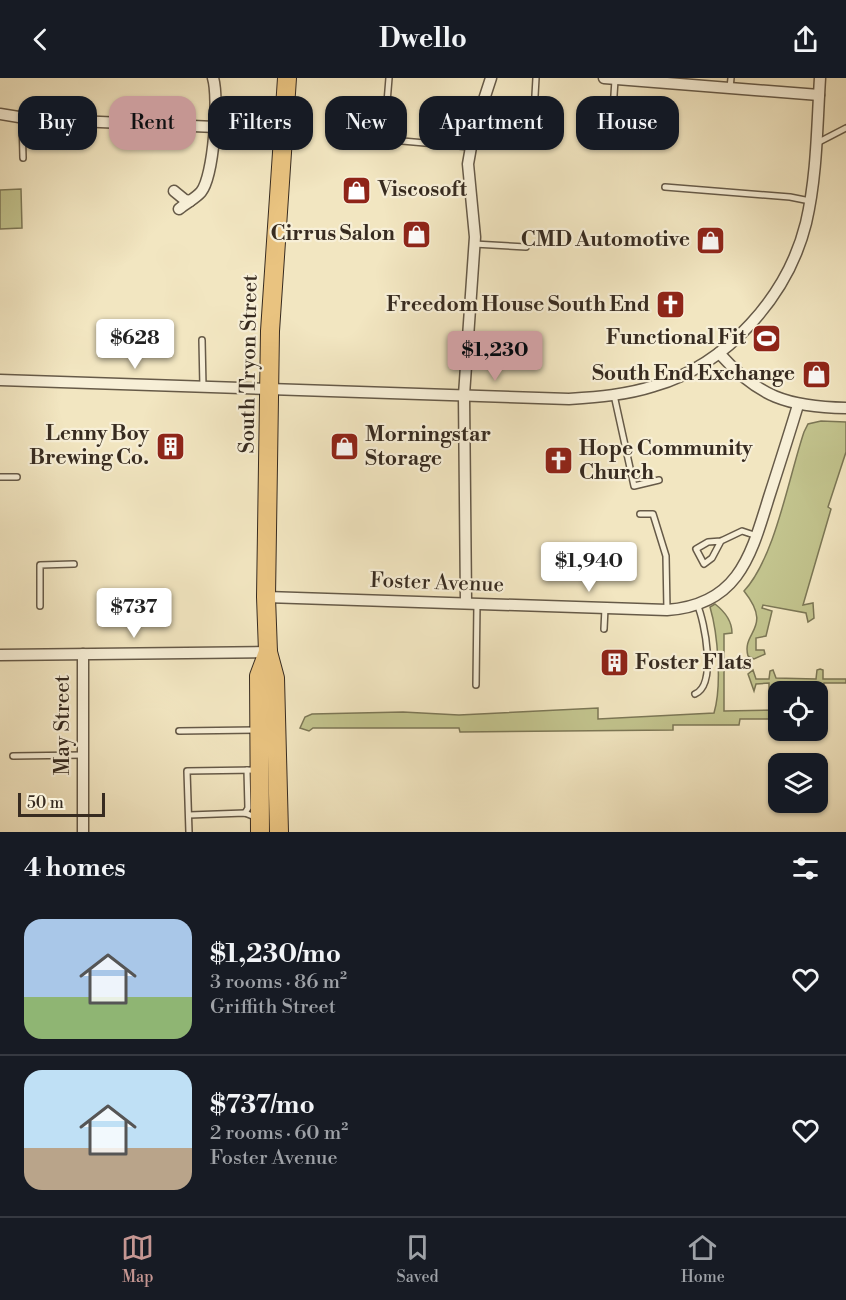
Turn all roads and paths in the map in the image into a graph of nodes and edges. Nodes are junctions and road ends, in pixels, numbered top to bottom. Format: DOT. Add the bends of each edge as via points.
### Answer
graph roads {
  1 [pos="213,78"];
  2 [pos="287,78"];
  3 [pos="389,78"];
  4 [pos="492,78"];
  5 [pos="537,78"];
  6 [pos="611,78"];
  7 [pos="820,78"];
  8 [pos="698,82"];
  9 [pos="730,83"];
  10 [pos="819,95"];
  11 [pos="216,96"];
  12 [pos="285,96"];
  13 [pos="486,96"];
  14 [pos="536,96"];
  15 [pos="612,96"];
  16 [pos="0,114"];
  17 [pos="18,117"];
  18 [pos="97,122"];
  19 [pos="208,127"];
  20 [pos="846,128"];
  21 [pos="419,142"];
  22 [pos="816,143"];
  23 [pos="23,150"];
  24 [pos="211,150"];
  25 [pos="281,150"];
  26 [pos="470,150"];
  27 [pos="23,158"];
  28 [pos="665,187"];
  29 [pos="174,191"];
  30 [pos="190,201"];
  31 [pos="810,201"];
  32 [pos="179,209"];
  33 [pos="474,244"];
  34 [pos="526,247"];
  35 [pos="202,340"];
  36 [pos="719,353"];
  37 [pos="0,380"];
  38 [pos="203,387"];
  39 [pos="269,389"];
  40 [pos="464,395"];
  41 [pos="614,395"];
  42 [pos="798,405"];
  43 [pos="846,408"];
  44 [pos="0,477"];
  45 [pos="17,477"];
  46 [pos="659,480"];
  47 [pos="640,514"];
  48 [pos="757,536"];
  49 [pos="722,541"];
  50 [pos="74,564"];
  51 [pos="266,597"];
  52 [pos="471,603"];
  53 [pos="697,604"];
  54 [pos="40,606"];
  55 [pos="605,608"];
  56 [pos="667,610"];
  57 [pos="604,629"];
  58 [pos="268,652"];
  59 [pos="83,654"];
  60 [pos="0,655"];
  61 [pos="476,685"];
  62 [pos="695,694"];
  63 [pos="179,730"];
  64 [pos="259,730"];
  65 [pos="83,755"];
  66 [pos="13,756"];
  67 [pos="253,770"];
  68 [pos="189,815"];
  69 [pos="255,821"];
  70 [pos="83,832"];
  71 [pos="189,832"];
  72 [pos="279,832"];
  1 -- 11 [label="street"];
  2 -- 12 [label="main road, South Tryon Street"];
  3 -- 21 [label="lane" via="386,127 391,140"];
  4 -- 13 [label="street"];
  5 -- 14 [label="lane"];
  6 -- 8 [label="street"];
  6 -- 15 [label="lane"];
  7 -- 10 [label="street"];
  8 -- 9 [label="street"];
  9 -- 10 [label="street"];
  10 -- 22 [label="street"];
  16 -- 17 [label="street"];
  18 -- 19 [label="street"];
  20 -- 22 [label="lane"];
  22 -- 31 [label="street"];
  23 -- 27 [label="lane"];
  24 -- 30 [label="street" via="208,180"];
  25 -- 39 [label="main road, South Tryon Street"];
  26 -- 33 [label="street"];
  28 -- 31 [label="lane"];
  29 -- 30 [label="street"];
  30 -- 32 [label="street"];
  31 -- 36 [label="street" via="798,249 786,273 766,305"];
  33 -- 34 [label="lane"];
  33 -- 40 [label="street"];
  35 -- 38 [label="lane"];
  36 -- 41 [label="street" via="692,371 657,386"];
  36 -- 42 [label="street" via="737,374 761,391"];
  37 -- 38 [label="street"];
  38 -- 39 [label="street"];
  39 -- 40 [label="street"];
  39 -- 51 [label="main road, South Tryon Street"];
  40 -- 41 [label="street" via="569,399"];
  40 -- 52 [label="street"];
  41 -- 46 [label="lane" via="634,486"];
  42 -- 43 [label="street"];
  42 -- 48 [label="street, Foster Avenue"];
  44 -- 45 [label="lane"];
  47 -- 56 [label="lane" via="653,514 666,556"];
  48 -- 49 [label="lane" via="742,531"];
  48 -- 53 [label="street, Foster Avenue" via="738,575 718,594"];
  49 -- 49 [label="lane" via="698,547 701,562 708,563"];
  50 -- 54 [label="lane" via="40,565"];
  51 -- 52 [label="street, Foster Avenue"];
  51 -- 58 [label="main road, South Tryon Street"];
  52 -- 55 [label="street, Foster Avenue"];
  52 -- 61 [label="lane"];
  53 -- 56 [label="street, Foster Avenue"];
  53 -- 62 [label="lane" via="706,631 706,683"];
  55 -- 56 [label="street, Foster Avenue"];
  55 -- 57 [label="lane"];
  58 -- 59 [label="street"];
  58 -- 64 [label="main road, South Tryon Street" via="259,676"];
  58 -- 72 [label="main road, South Tryon Street" via="275,678"];
  59 -- 60 [label="street"];
  59 -- 65 [label="street, May Street"];
  63 -- 64 [label="lane"];
  64 -- 67 [label="main road, South Tryon Street"];
  65 -- 66 [label="lane"];
  65 -- 70 [label="street, May Street"];
  67 -- 68 [label="lane" via="187,771"];
  67 -- 69 [label="main road, South Tryon Street"];
  68 -- 69 [label="lane"];
  68 -- 71 [label="lane"];
}
